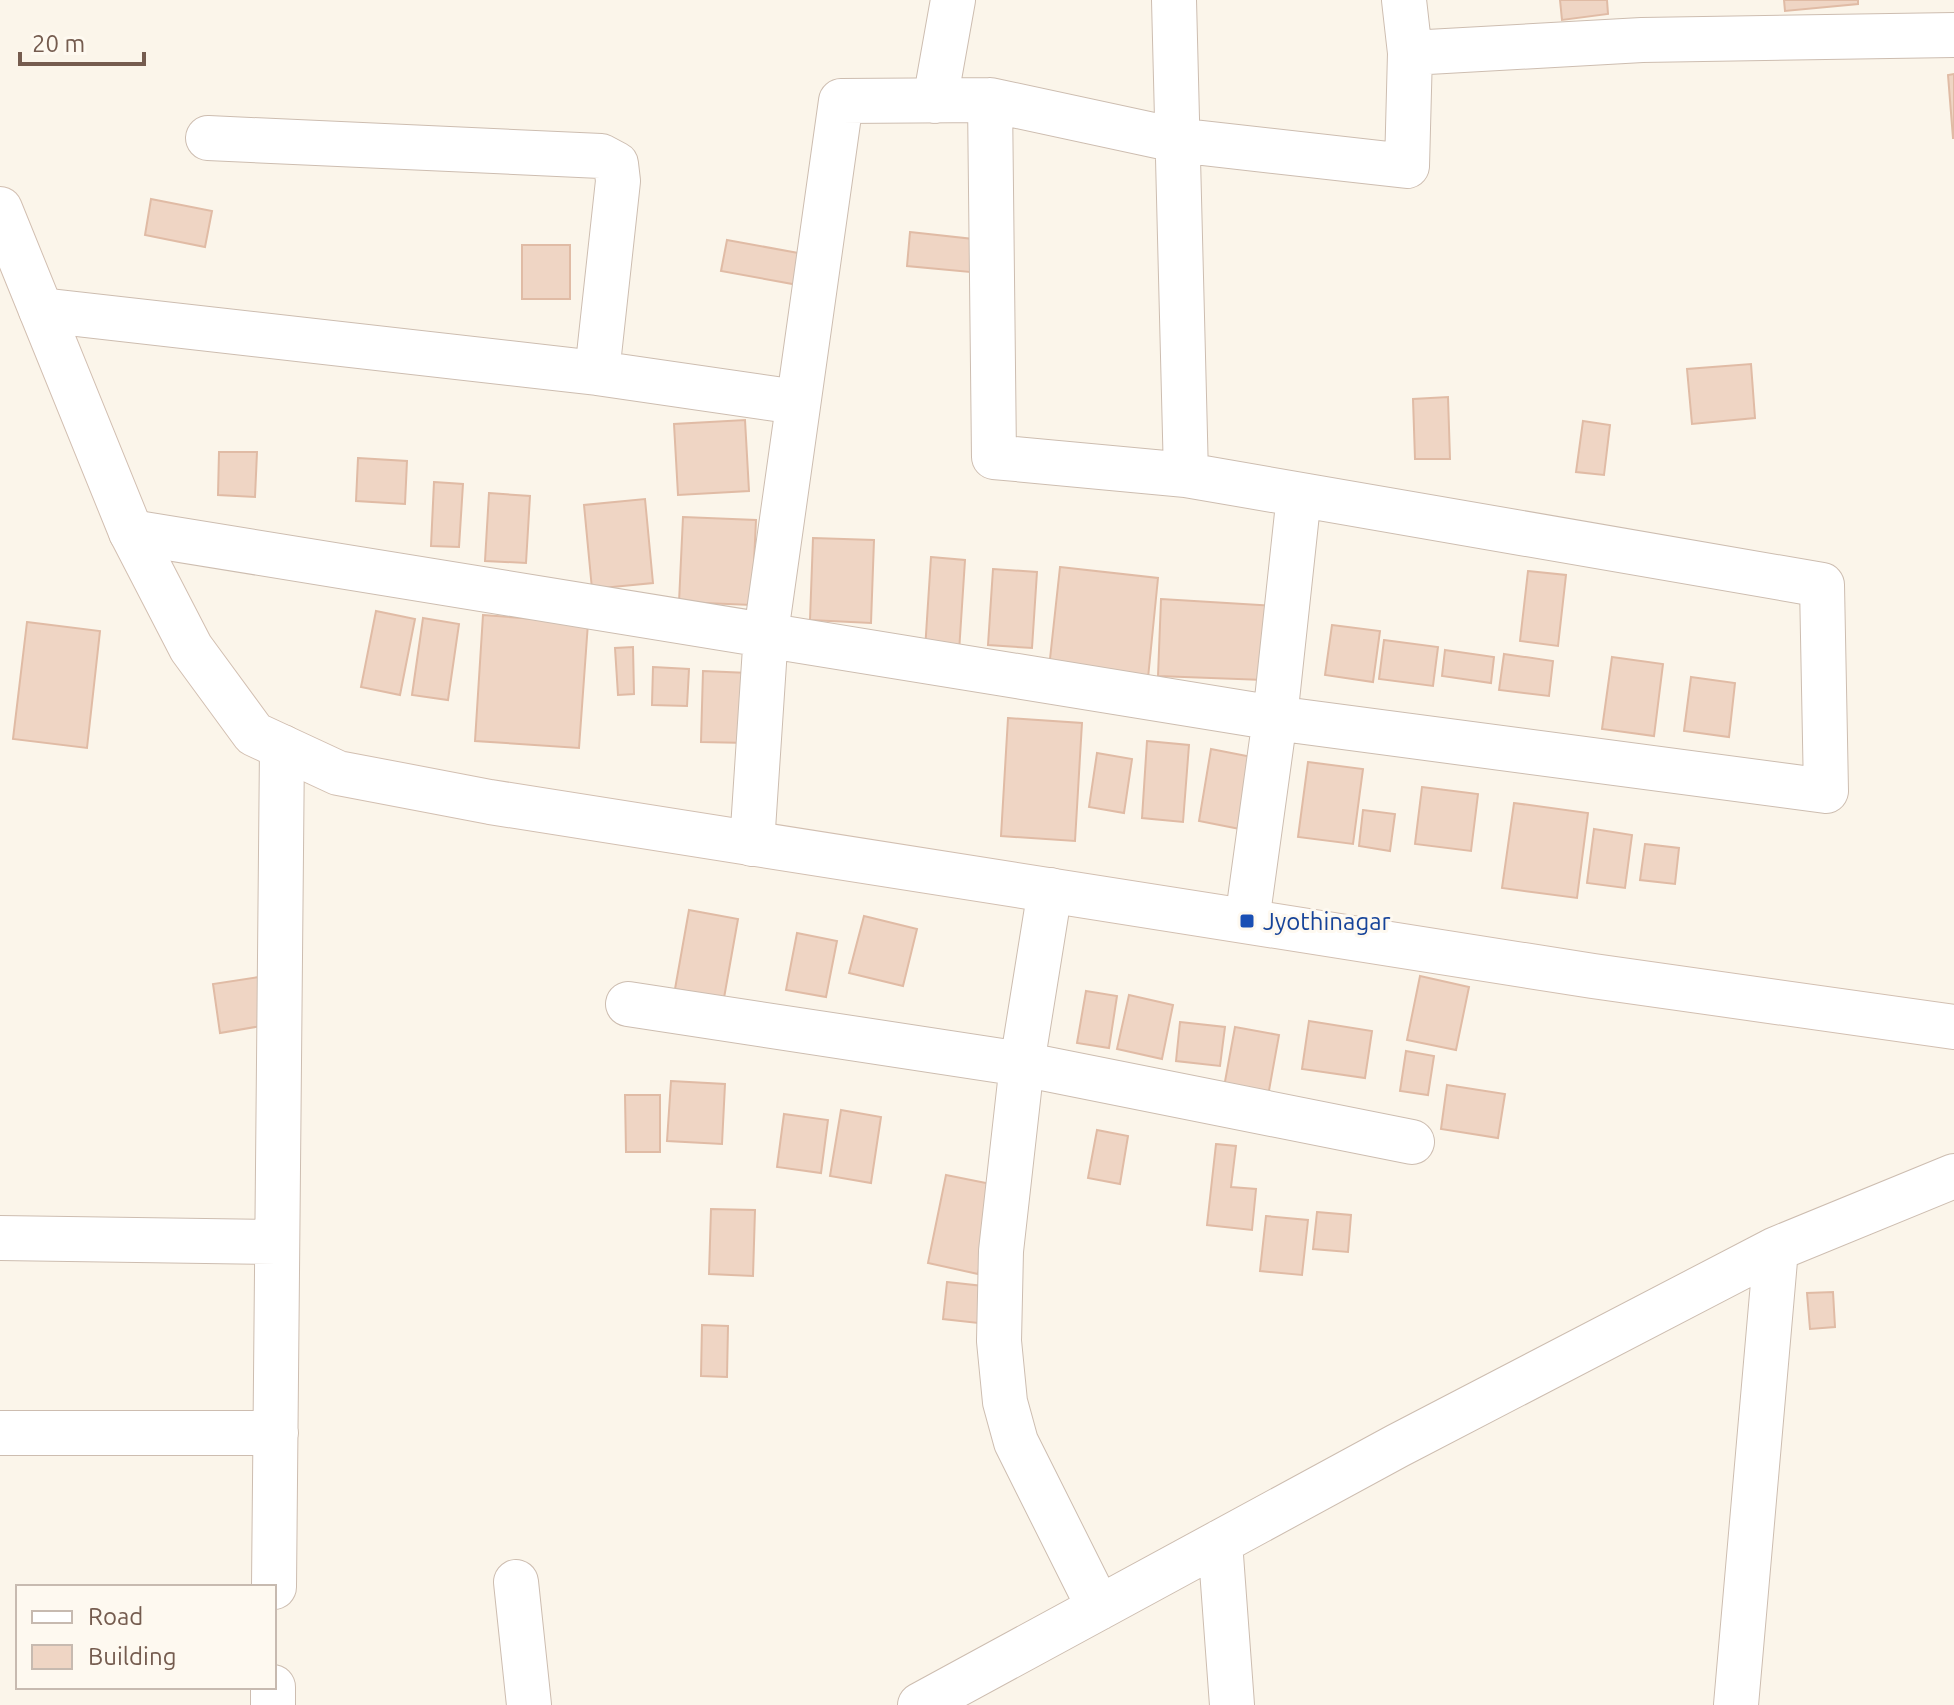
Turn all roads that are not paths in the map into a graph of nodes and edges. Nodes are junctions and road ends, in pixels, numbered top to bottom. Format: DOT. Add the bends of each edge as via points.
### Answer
graph roads {
  1 [pos="953,0"];
  2 [pos="1174,0"];
  3 [pos="1404,0"];
  4 [pos="1954,35"];
  5 [pos="1410,53"];
  6 [pos="990,100"];
  7 [pos="935,101"];
  8 [pos="208,138"];
  9 [pos="1176,140"];
  10 [pos="0,209"];
  11 [pos="41,310"];
  12 [pos="597,373"];
  13 [pos="797,402"];
  14 [pos="1186,475"];
  15 [pos="1299,495"];
  16 [pos="131,532"];
  17 [pos="766,633"];
  18 [pos="1275,718"];
  19 [pos="282,747"];
  20 [pos="752,844"];
  21 [pos="1050,890"];
  22 [pos="1247,921"];
  23 [pos="628,1004"];
  24 [pos="1954,1027"];
  25 [pos="1022,1064"];
  26 [pos="1412,1142"];
  27 [pos="1954,1176"];
  28 [pos="0,1238"];
  29 [pos="277,1242"];
  30 [pos="1776,1249"];
  31 [pos="0,1433"];
  32 [pos="276,1433"];
  33 [pos="1220,1542"];
  34 [pos="516,1582"];
  35 [pos="274,1585"];
  36 [pos="1099,1608"];
  37 [pos="529,1705"];
  38 [pos="920,1705"];
  39 [pos="1232,1705"];
  40 [pos="1736,1705"];
  1 -- 7 [label="street"];
  2 -- 9 [label="street"];
  3 -- 5 [label="street"];
  4 -- 5 [label="street" via="1642,40"];
  5 -- 9 [label="street" via="1407,166"];
  6 -- 7 [label="street"];
  6 -- 9 [label="street"];
  6 -- 14 [label="street" via="994,457"];
  7 -- 13 [label="street" via="841,101"];
  8 -- 12 [label="street" via="601,156 616,164"];
  9 -- 14 [label="street"];
  10 -- 11 [label="street"];
  11 -- 12 [label="street"];
  11 -- 16 [label="street"];
  12 -- 13 [label="street"];
  13 -- 17 [label="street"];
  14 -- 15 [label="street"];
  15 -- 18 [label="street"];
  15 -- 18 [label="street" via="1822,585 1826,791"];
  16 -- 17 [label="street"];
  16 -- 19 [label="street" via="191,648 254,734"];
  17 -- 18 [label="street"];
  17 -- 20 [label="street"];
  18 -- 22 [label="street"];
  19 -- 20 [label="street" via="338,773"];
  19 -- 29 [label="street"];
  20 -- 21 [label="street"];
  21 -- 22 [label="street"];
  21 -- 25 [label="street"];
  22 -- 24 [label="street"];
  23 -- 25 [label="street"];
  25 -- 26 [label="street"];
  25 -- 36 [label="street" via="1001,1251 999,1341 1005,1402 1016,1442"];
  27 -- 30 [label="street"];
  28 -- 29 [label="street"];
  29 -- 32 [label="street"];
  30 -- 33 [label="street"];
  30 -- 40 [label="street"];
  31 -- 32 [label="street"];
  32 -- 35 [label="street"];
  33 -- 36 [label="street"];
  33 -- 39 [label="street"];
  34 -- 37 [label="street"];
  36 -- 38 [label="street"];
}
